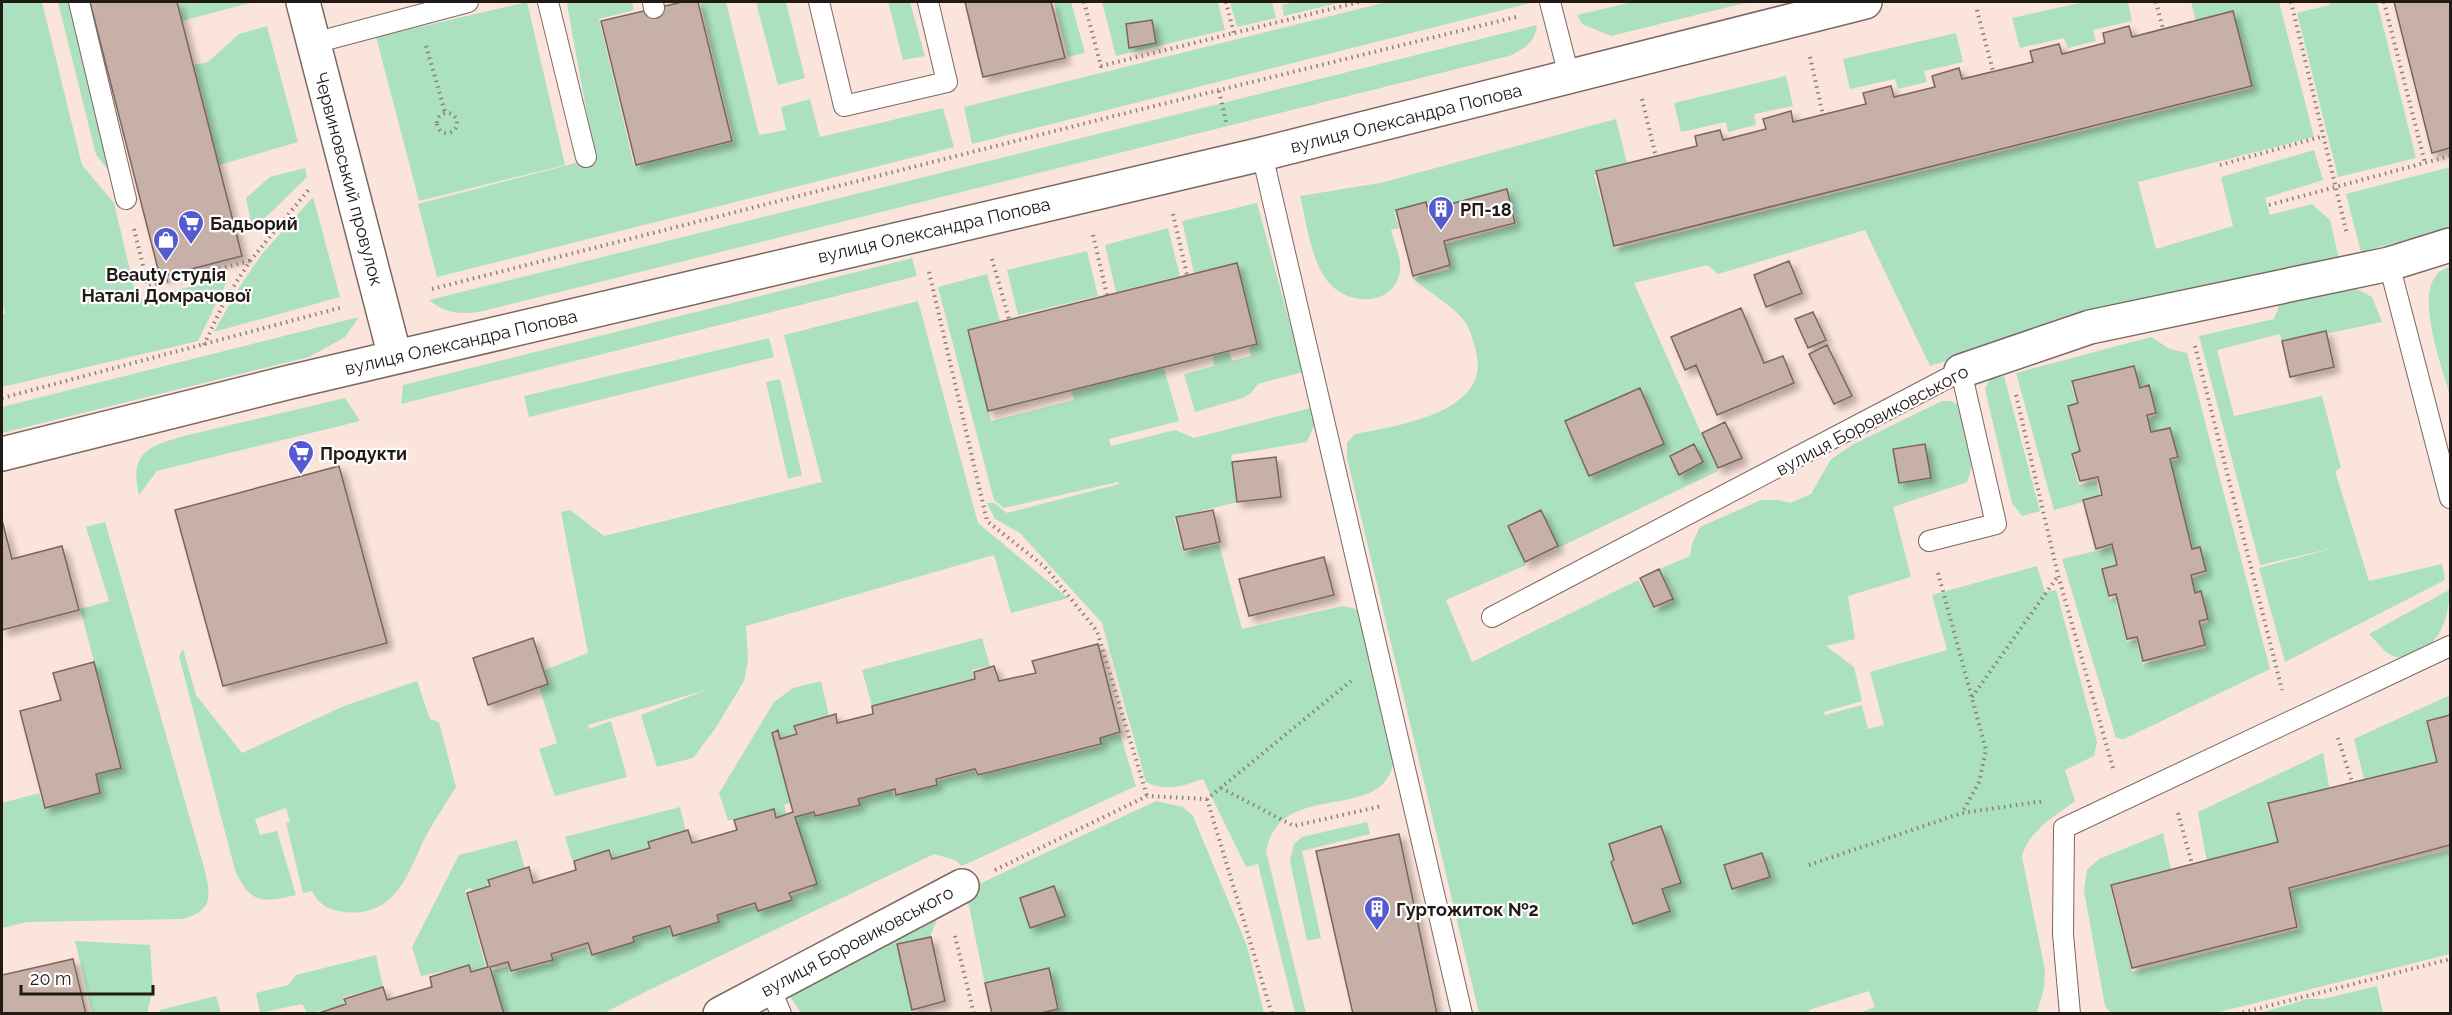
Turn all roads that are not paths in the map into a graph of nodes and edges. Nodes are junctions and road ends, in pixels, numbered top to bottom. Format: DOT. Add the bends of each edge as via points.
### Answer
graph roads {
  1 [pos="79,2"];
  2 [pos="303,2"];
  3 [pos="468,2"];
  4 [pos="548,2"];
  5 [pos="819,2"];
  6 [pos="928,2"];
  7 [pos="1865,2"];
  8 [pos="1551,5"];
  9 [pos="314,43"];
  10 [pos="1569,76"];
  11 [pos="1262,154"];
  12 [pos="586,157"];
  13 [pos="126,199"];
  14 [pos="2451,245"];
  15 [pos="2389,264"];
  16 [pos="396,357"];
  17 [pos="1961,371"];
  18 [pos="2,454"];
  19 [pos="2451,498"];
  20 [pos="1929,541"];
  21 [pos="1492,617"];
  22 [pos="2451,646"];
  23 [pos="954,890"];
  24 [pos="776,1000"];
  25 [pos="720,1014"];
  26 [pos="1462,1014"];
  27 [pos="2070,1014"];
  1 -- 13 [label="lane"];
  2 -- 9 [label="street, Червиновський провулок"];
  3 -- 9 [label="lane"];
  4 -- 12 [label="lane"];
  5 -- 6 [label="lane" via="844,106 947,82"];
  7 -- 10 [label="street, вулиця Олександра Попова"];
  8 -- 10 [label="lane"];
  9 -- 16 [label="street, Червиновський провулок"];
  10 -- 11 [label="street, вулиця Олександра Попова"];
  11 -- 16 [label="street, вулиця Олександра Попова"];
  11 -- 26 [label="lane"];
  14 -- 15 [label="street, вулиця Боровиковського"];
  15 -- 17 [label="street, вулиця Боровиковського" via="2090,327"];
  15 -- 19 [label="lane"];
  16 -- 18 [label="street, вулиця Олександра Попова"];
  17 -- 20 [label="lane" via="1996,524"];
  17 -- 21 [label="lane, вулиця Боровиковського"];
  22 -- 27 [label="lane" via="2064,828 2063,934"];
  23 -- 24 [label="street, вулиця Боровиковського"];
  24 -- 25 [label="street, вулиця Боровиковського"];
}
